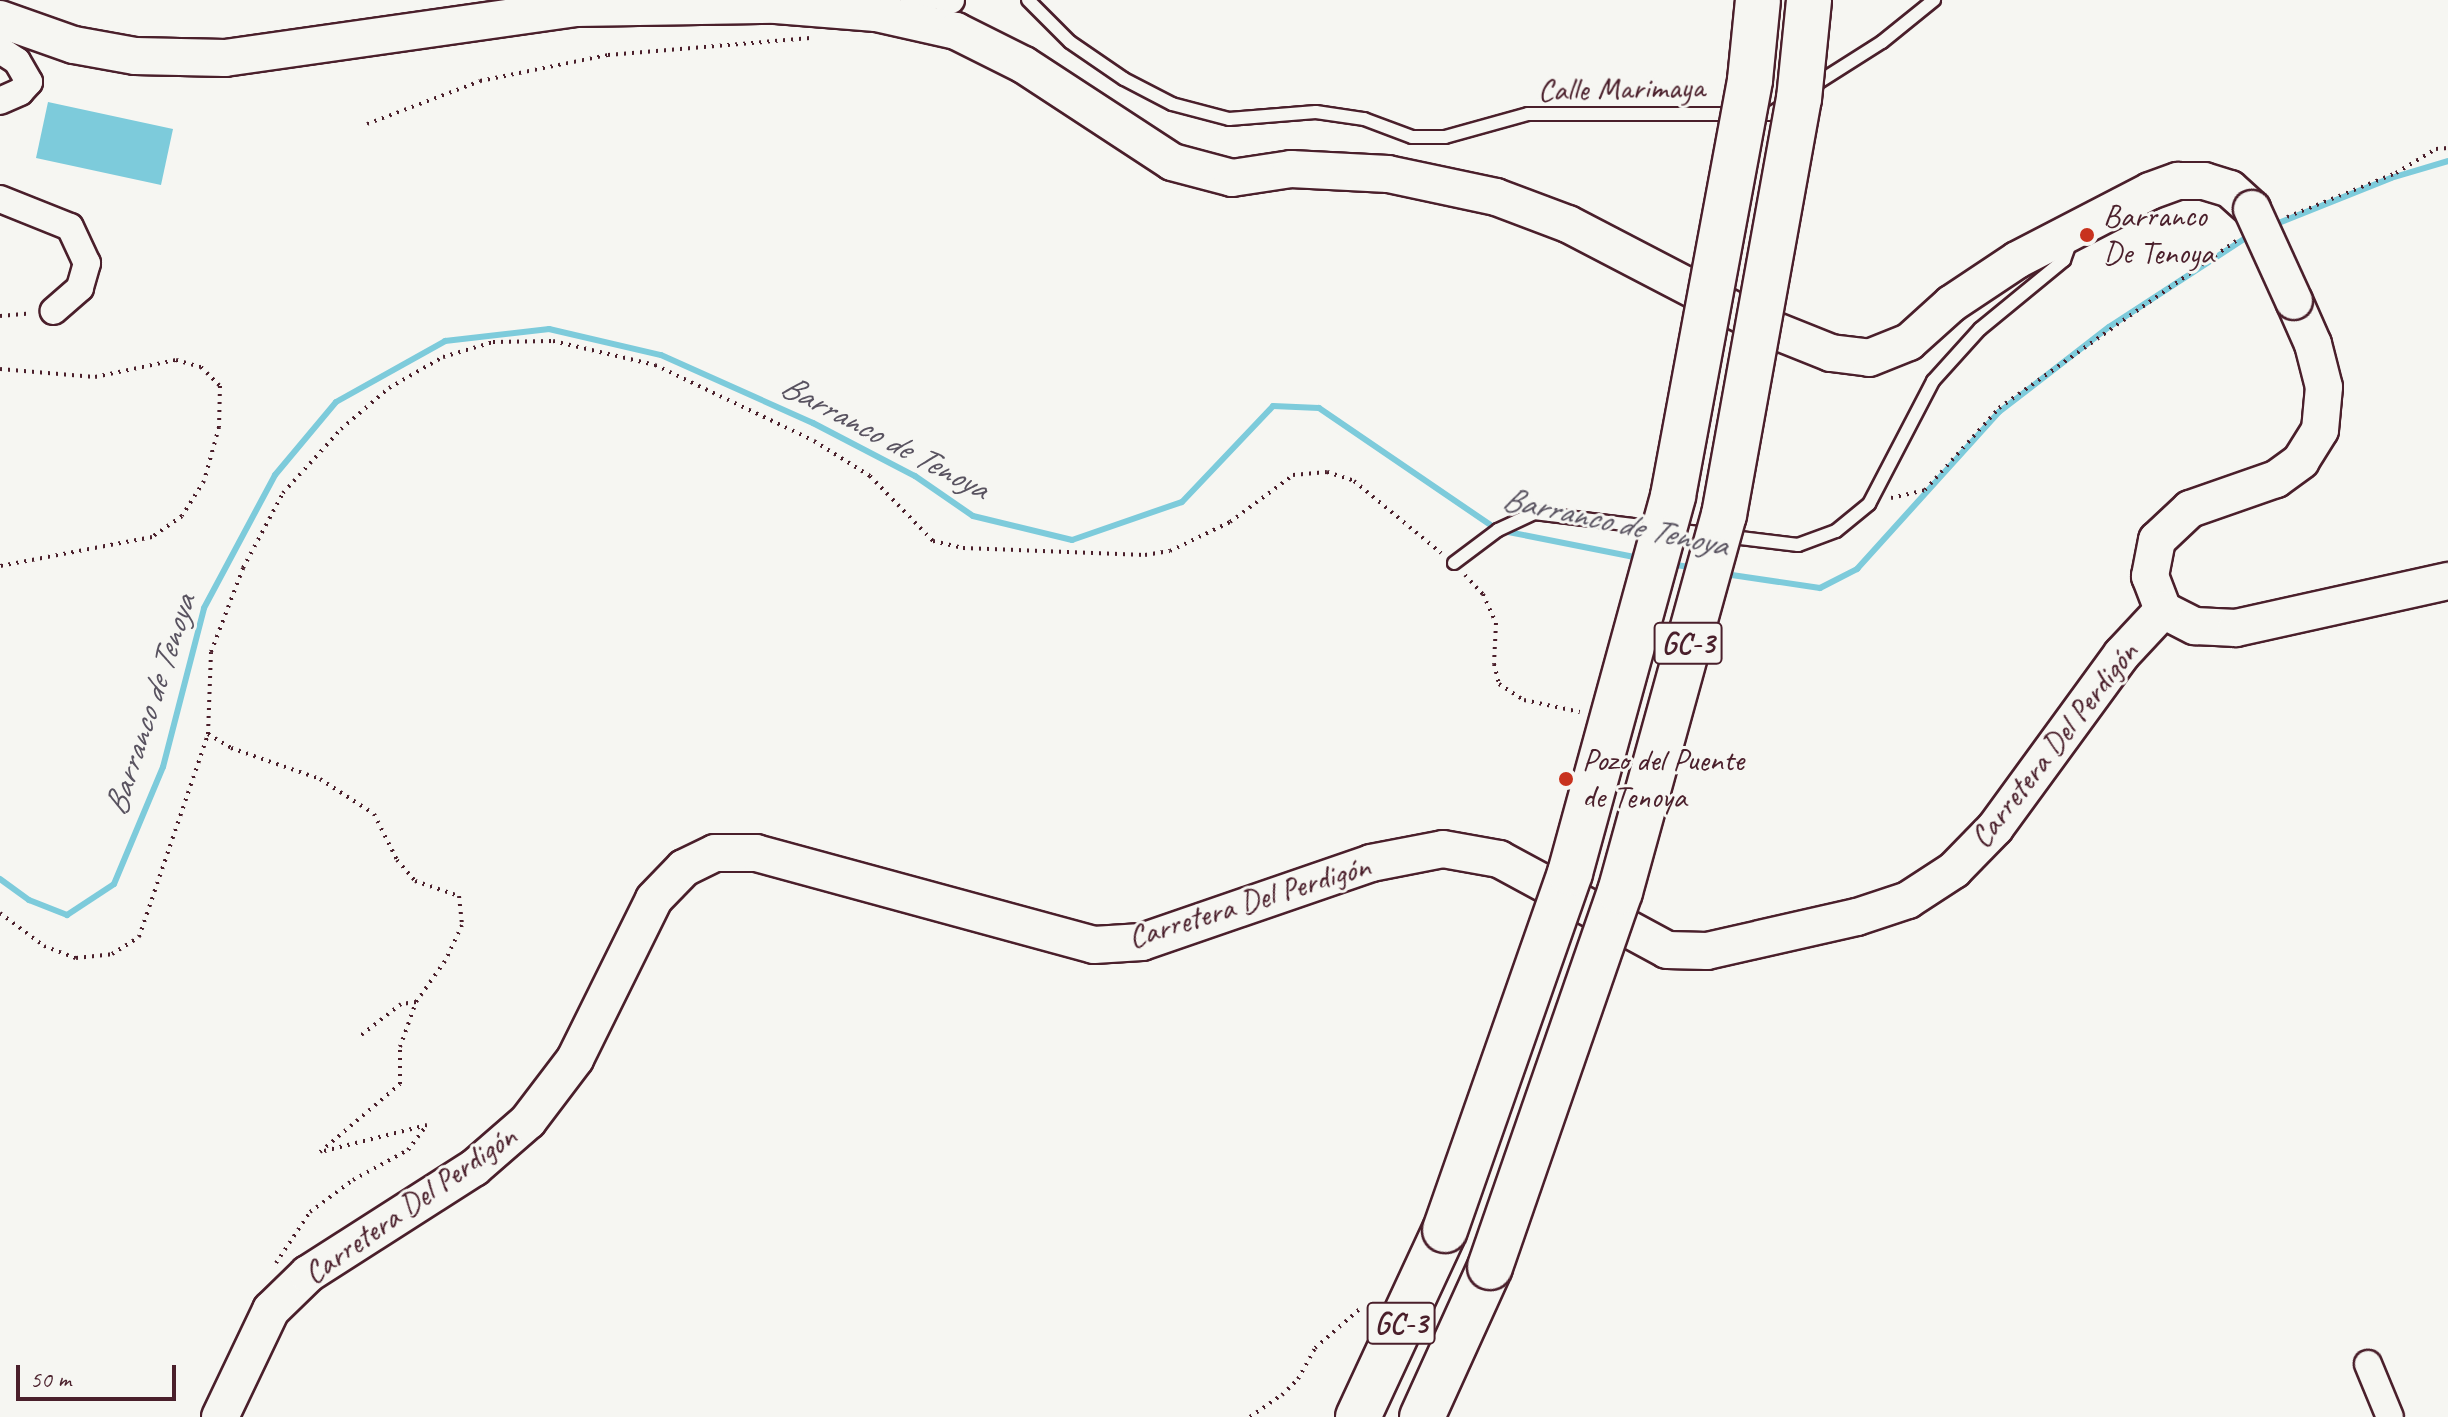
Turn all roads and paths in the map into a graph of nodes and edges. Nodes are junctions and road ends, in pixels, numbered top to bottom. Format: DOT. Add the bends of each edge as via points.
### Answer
graph roads {
  1 [pos="1028,0"];
  2 [pos="1758,0"];
  3 [pos="1809,0"];
  4 [pos="1934,0"];
  5 [pos="914,9"];
  6 [pos="0,19"];
  7 [pos="820,37"];
  8 [pos="0,50"];
  9 [pos="0,101"];
  10 [pos="367,124"];
  11 [pos="2448,148"];
  12 [pos="0,199"];
  13 [pos="2257,222"];
  14 [pos="2076,227"];
  15 [pos="54,311"];
  16 [pos="0,316"];
  17 [pos="0,369"];
  18 [pos="1869,504"];
  19 [pos="1454,563"];
  20 [pos="0,566"];
  21 [pos="2448,581"];
  22 [pos="2163,610"];
  23 [pos="1584,713"];
  24 [pos="208,734"];
  25 [pos="0,913"];
  26 [pos="416,1002"];
  27 [pos="360,1036"];
  28 [pos="276,1263"];
  29 [pos="1362,1307"];
  30 [pos="2368,1364"];
  31 [pos="220,1417"];
  32 [pos="1250,1417"];
  33 [pos="1358,1417"];
  34 [pos="1422,1417"];
  35 [pos="2390,1417"];
  1 -- 4 [label="lane, Calle Marimaya" via="1070,42 1172,104 1229,119 1316,112 1364,119 1412,137 1445,137 1528,114 1770,114 1882,42"];
  2 -- 33 [label="highway, GC-3, bridge" via="1750,80 1673,496 1570,873 1445,1230"];
  3 -- 34 [label="highway, GC-3, bridge" via="1799,99 1724,515 1620,892 1490,1267"];
  5 -- 6 [label="main road" via="876,13 776,5 576,8 225,58 135,56 74,45"];
  5 -- 14 [label="main road" via="1024,65 1172,162 1232,178 1291,169 1388,174 1496,197 1568,224 1766,327 1831,353 1869,358 1909,342 1951,304"];
  7 -- 10 [label="path" via="608,55 480,81"];
  8 -- 9 [label="street" via="17,61 29,82"];
  11 -- 13 [label="path" via="2436,149 2396,173"];
  12 -- 15 [label="street" via="70,227 87,263 80,288"];
  13 -- 14 [label="main road" via="2230,189 2178,181"];
  13 -- 18 [label="path" via="1999,408 1925,490"];
  13 -- 22 [label="main road, bridge" via="2313,344 2324,387 2320,430 2301,461 2276,479 2190,509 2157,540 2150,576"];
  14 -- 18 [label="lane" via="2064,260 1980,329 1933,381"];
  15 -- 16 [label="path"];
  17 -- 20 [label="path" via="95,377 176,360 201,367 220,386 219,427 204,481 182,516 152,537"];
  18 -- 19 [label="lane" via="1836,531 1798,545 1534,513 1498,530"];
  19 -- 23 [label="path" via="1483,594 1496,623 1494,664 1499,684 1524,700"];
  19 -- 24 [label="path" via="1354,481 1327,472 1293,475 1230,522 1170,551 1145,555 963,548 933,541 870,476 814,441 655,365 553,341 493,342 443,357 389,388 341,429 283,493 243,568 211,652"];
  21 -- 22 [label="main road" via="2236,628 2195,626"];
  22 -- 31 [label="main road, Carretera Del Perdigón" via="2122,654 1995,828 1954,870 1908,900 1857,917 1707,951 1667,950 1499,859 1443,849 1371,863 1142,942 1094,945 756,853 715,853 684,868 654,899 575,1059 528,1121 474,1168 308,1274 271,1310"];
  24 -- 25 [label="path" via="139,937 112,954 76,958 44,946"];
  24 -- 26 [label="path" via="231,748 320,779 374,814 397,860 415,881 459,896 462,925"];
  26 -- 27 [label="path" via="401,1004"];
  26 -- 28 [label="path" via="400,1047 400,1084 320,1152 427,1125 408,1150 353,1180 310,1212"];
  29 -- 32 [label="path" via="1315,1348 1282,1395"];
  30 -- 35 [label="street"];
}
